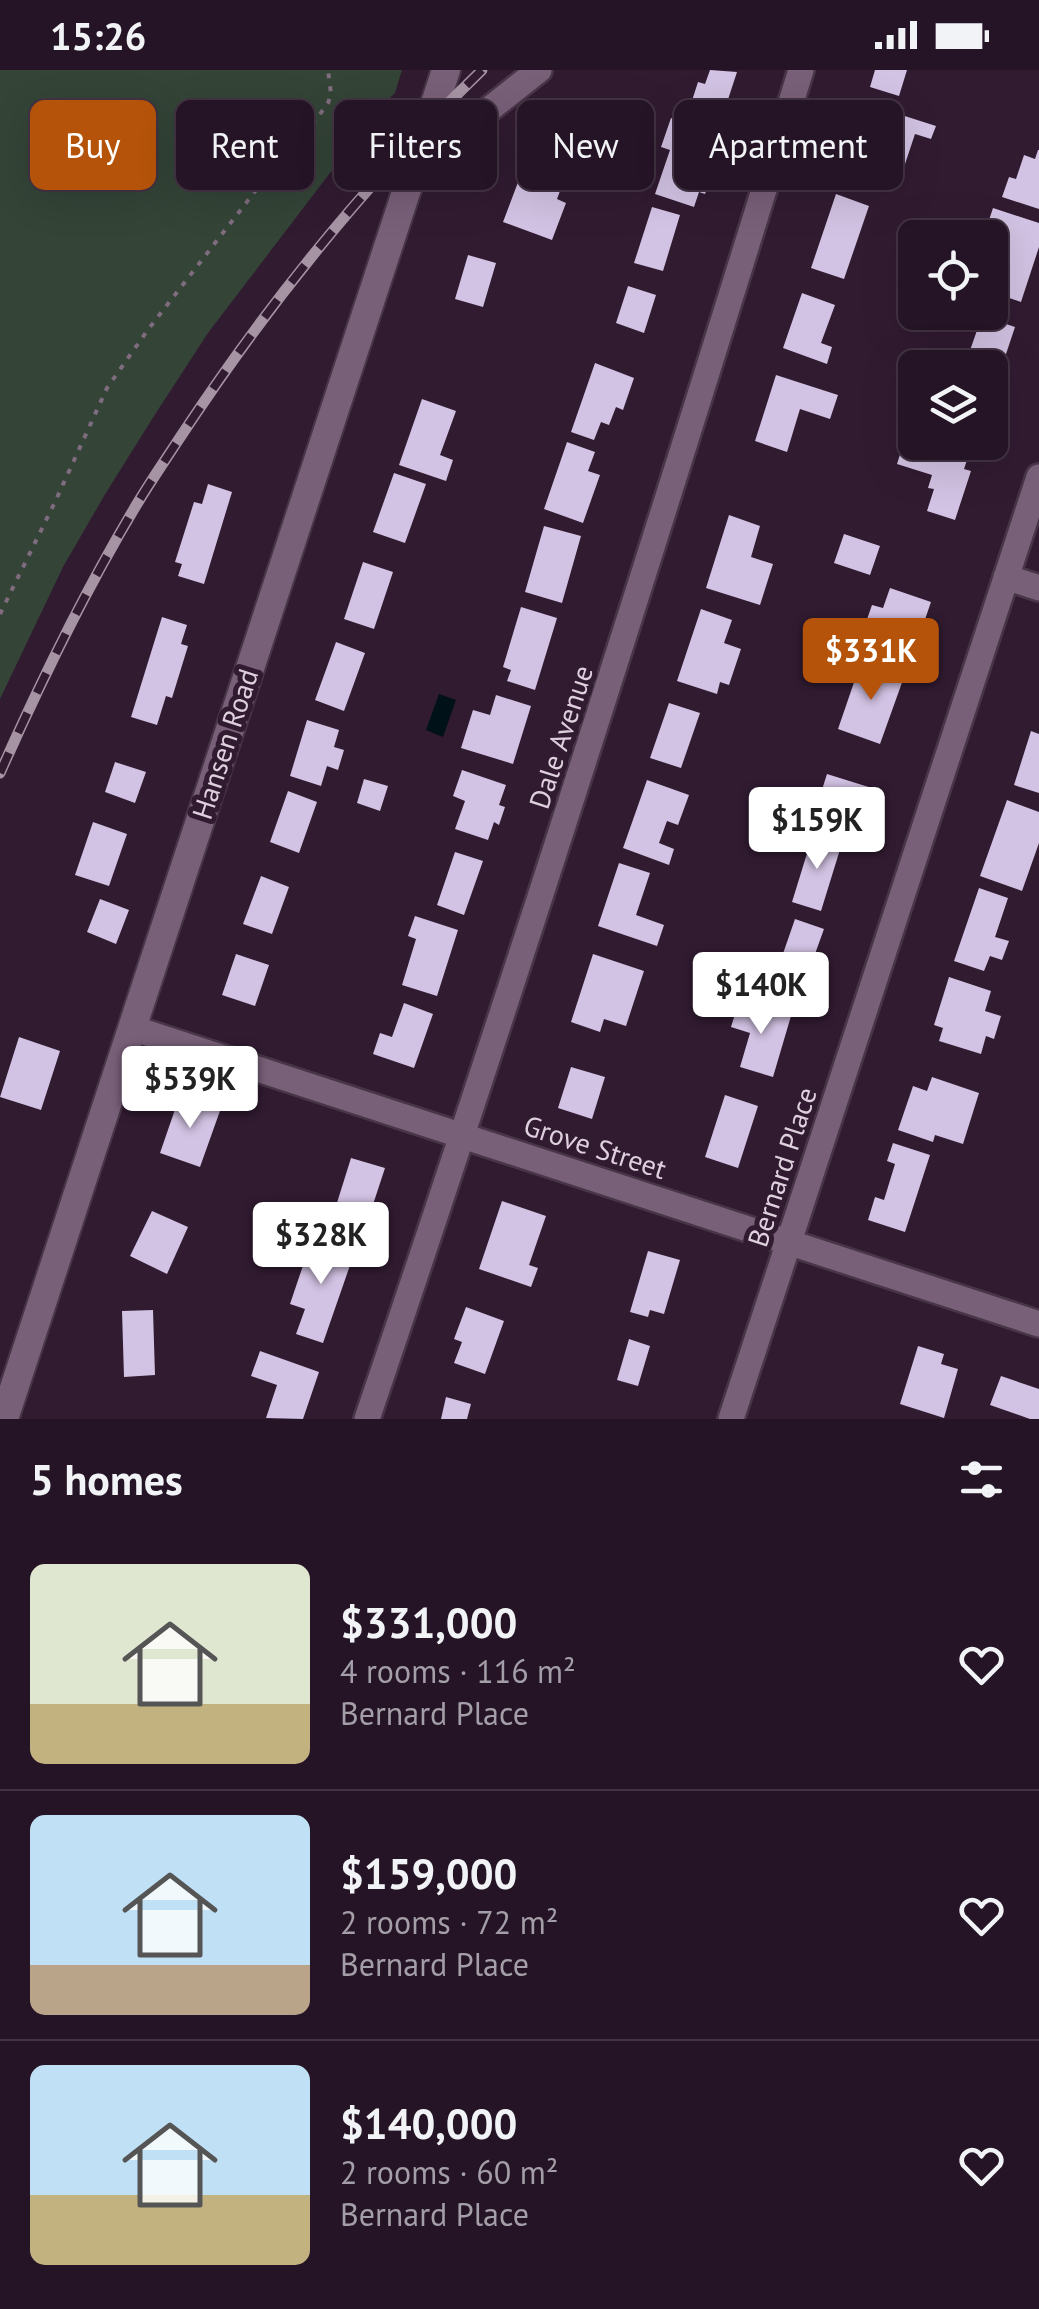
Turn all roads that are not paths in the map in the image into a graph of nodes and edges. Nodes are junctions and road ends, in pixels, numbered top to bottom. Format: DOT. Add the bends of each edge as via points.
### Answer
graph roads {
  1 [pos="446,70"];
  2 [pos="539,70"];
  3 [pos="801,70"];
  4 [pos="436,100"];
  5 [pos="497,103"];
  6 [pos="406,190"];
  7 [pos="1039,477"];
  8 [pos="1006,577"];
  9 [pos="1039,588"];
  10 [pos="132,1028"];
  11 [pos="463,1136"];
  12 [pos="790,1242"];
  13 [pos="1039,1324"];
  14 [pos="4,1419"];
  15 [pos="367,1419"];
  16 [pos="731,1419"];
  1 -- 4 [label="street, Hansen Road"];
  2 -- 5 [label="street"];
  3 -- 11 [label="street, Dale Avenue"];
  6 -- 10 [label="street, Hansen Road"];
  7 -- 8 [label="street, Bernard Place"];
  8 -- 9 [label="street"];
  8 -- 12 [label="street, Bernard Place"];
  10 -- 11 [label="street, Grove Street"];
  10 -- 14 [label="street, Hansen Road"];
  11 -- 12 [label="street, Grove Street"];
  11 -- 15 [label="street, Dale Avenue"];
  12 -- 13 [label="street, Grove Street"];
  12 -- 16 [label="street, Bernard Place"];
}
